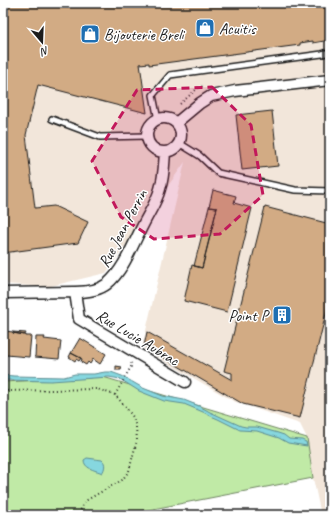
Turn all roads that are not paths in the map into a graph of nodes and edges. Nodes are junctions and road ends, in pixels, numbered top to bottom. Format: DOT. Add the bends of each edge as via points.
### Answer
graph roads {
  1 [pos="330,52"];
  2 [pos="330,80"];
  3 [pos="52,119"];
  4 [pos="158,120"];
  5 [pos="176,124"];
  6 [pos="148,136"];
  7 [pos="179,144"];
  8 [pos="165,152"];
  9 [pos="330,191"];
  10 [pos="75,292"];
  11 [pos="3,293"];
  12 [pos="185,382"];
  1 -- 4 [label="lane" via="170,75 153,95"];
  2 -- 5 [label="street" via="211,96"];
  3 -- 6 [label="lane" via="100,137"];
  4 -- 5 [label="street" via="168,119"];
  4 -- 6 [label="street" via="150,126"];
  5 -- 7 [label="street" via="181,133"];
  6 -- 8 [label="street" via="148,141 155,149"];
  7 -- 8 [label="street"];
  7 -- 9 [label="lane" via="200,156 218,173 295,190"];
  8 -- 10 [label="street, Rue Jean Perrin" via="160,189 117,274 106,285 89,292"];
  10 -- 11 [label="street"];
  10 -- 12 [label="street, Rue Lucie Aubrac" via="79,319"];
}
